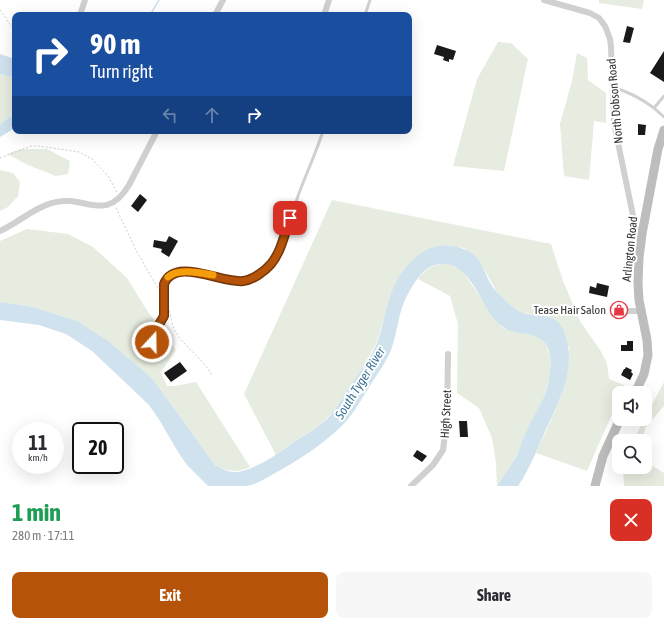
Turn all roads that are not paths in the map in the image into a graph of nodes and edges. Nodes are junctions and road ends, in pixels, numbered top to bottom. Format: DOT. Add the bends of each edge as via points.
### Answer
graph roads {
  1 [pos="85,0"];
  2 [pos="223,0"];
  3 [pos="329,0"];
  4 [pos="370,0"];
  5 [pos="544,0"];
  6 [pos="81,12"];
  7 [pos="217,12"];
  8 [pos="325,12"];
  9 [pos="366,12"];
  10 [pos="613,87"];
  11 [pos="664,96"];
  12 [pos="654,108"];
  13 [pos="664,117"];
  14 [pos="664,130"];
  15 [pos="155,134"];
  16 [pos="322,134"];
  17 [pos="0,231"];
  18 [pos="641,242"];
  19 [pos="628,311"];
  20 [pos="641,311"];
  21 [pos="152,342"];
  22 [pos="448,354"];
  23 [pos="638,386"];
  24 [pos="617,426"];
  25 [pos="411,486"];
  26 [pos="595,486"];
  1 -- 6 [label="street"];
  2 -- 7 [label="street"];
  3 -- 8 [label="street"];
  4 -- 9 [label="lane"];
  5 -- 10 [label="street, North Dobson Road" via="590,13 602,22 610,39"];
  10 -- 12 [label="lane" via="636,96"];
  10 -- 18 [label="street, North Dobson Road" via="616,133 636,230"];
  11 -- 12 [label="lane"];
  12 -- 13 [label="lane"];
  14 -- 18 [label="main road, Arlington Road" via="658,149"];
  15 -- 17 [label="street" via="129,185 120,197 107,206 52,203"];
  16 -- 21 [label="lane" via="284,237 270,265 244,281 226,280 197,272 171,275 164,284 164,316"];
  18 -- 20 [label="main road, Arlington Road" via="638,283"];
  19 -- 20 [label="street"];
  20 -- 23 [label="main road, Arlington Road" via="648,355"];
  22 -- 25 [label="street, High Street" via="447,419 443,450"];
  24 -- 26 [label="main road" via="602,456"];
}
